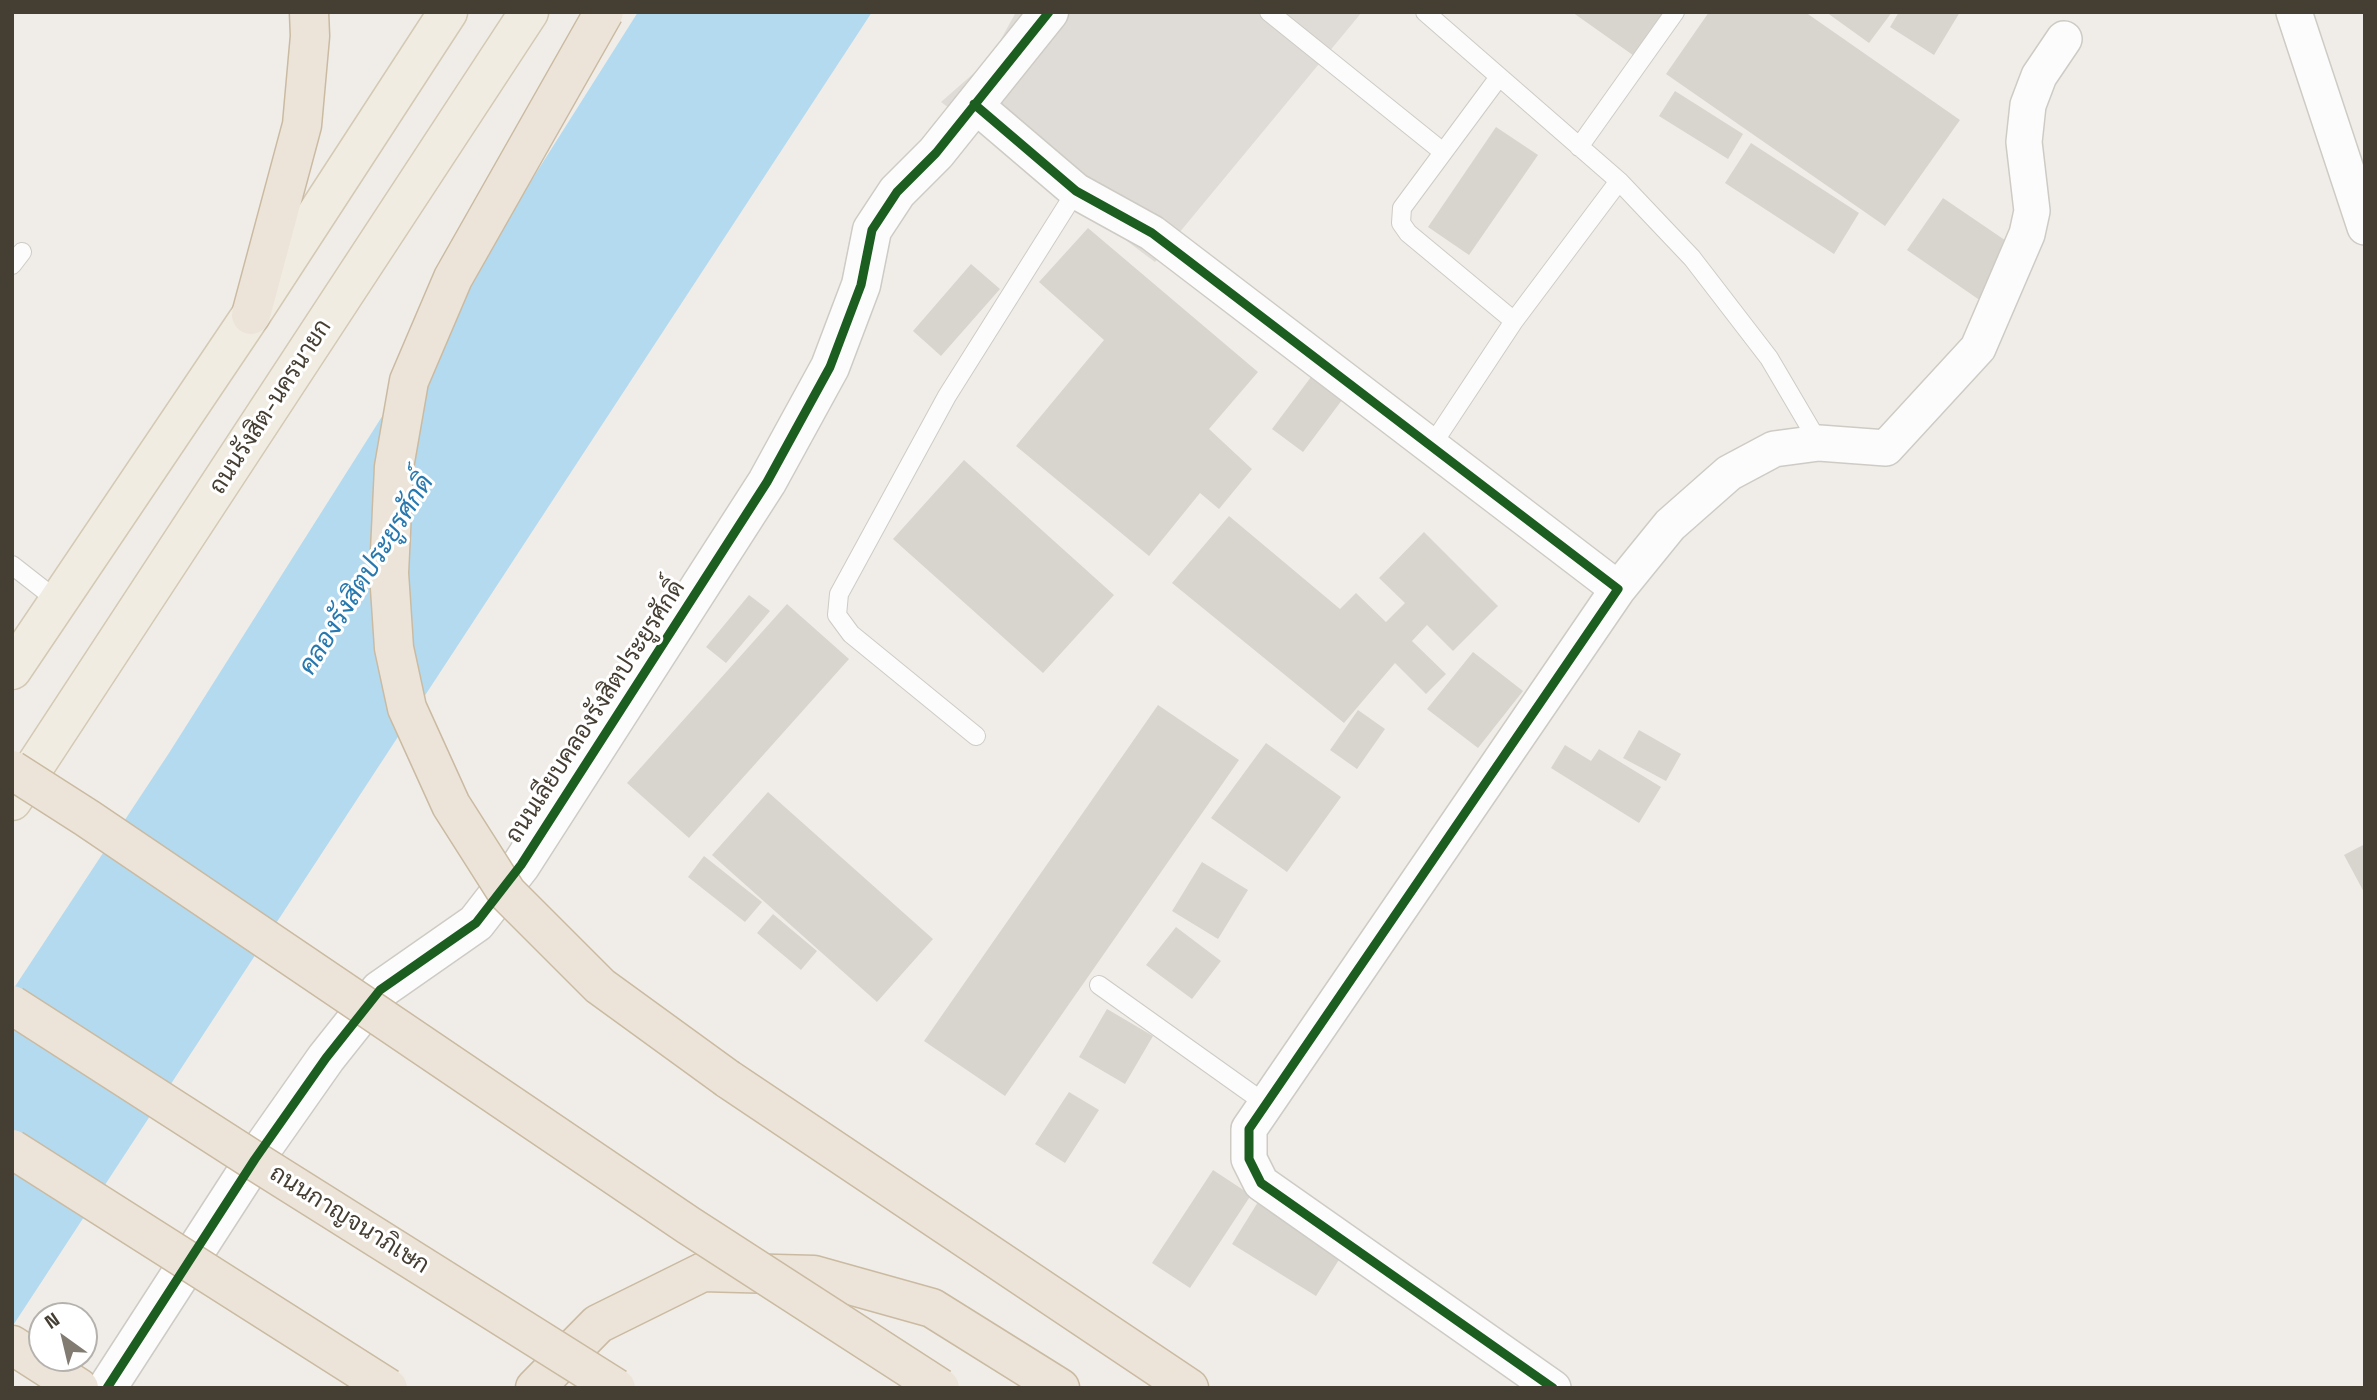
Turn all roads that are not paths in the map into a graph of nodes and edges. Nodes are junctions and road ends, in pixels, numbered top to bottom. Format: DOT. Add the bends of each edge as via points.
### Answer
graph roads {
  1 [pos="309,12"];
  2 [pos="448,12"];
  3 [pos="529,12"];
  4 [pos="604,12"];
  5 [pos="1049,12"];
  6 [pos="1269,12"];
  7 [pos="1425,12"];
  8 [pos="1675,12"];
  9 [pos="2294,12"];
  10 [pos="2064,39"];
  11 [pos="1499,77"];
  12 [pos="974,104"];
  13 [pos="1579,147"];
  14 [pos="1443,152"];
  15 [pos="1619,181"];
  16 [pos="1076,191"];
  17 [pos="2365,227"];
  18 [pos="251,315"];
  19 [pos="1514,321"];
  20 [pos="1819,443"];
  21 [pos="1430,448"];
  22 [pos="12,565"];
  23 [pos="1618,589"];
  24 [pos="58,601"];
  25 [pos="12,670"];
  26 [pos="976,736"];
  27 [pos="12,756"];
  28 [pos="12,771"];
  29 [pos="12,801"];
  30 [pos="87,818"];
  31 [pos="1099,985"];
  32 [pos="12,1005"];
  33 [pos="1266,1104"];
  34 [pos="12,1149"];
  35 [pos="12,1345"];
  36 [pos="79,1388"];
  37 [pos="107,1388"];
  38 [pos="388,1388"];
  39 [pos="535,1388"];
  40 [pos="616,1388"];
  41 [pos="940,1388"];
  42 [pos="1060,1388"];
  43 [pos="1189,1388"];
  44 [pos="1553,1388"];
  1 -- 18 [label="highway" via="302,125"];
  2 -- 18 [label="main road"];
  3 -- 29 [label="main road, ถนนรังสิต-นครนายก"];
  4 -- 43 [label="highway, bridge" via="453,278 409,381 394,467 388,573 394,648 407,708 451,805 507,893 600,986 728,1079"];
  5 -- 12 [label="street, ถนนเลียบคลองรังสิตประยูรศักดิ์"];
  6 -- 14 [label="lane"];
  7 -- 11 [label="lane"];
  8 -- 13 [label="lane"];
  9 -- 17 [label="street"];
  10 -- 20 [label="street" via="2039,76 2028,105 2024,142 2032,211 2027,234 1978,348 1886,448"];
  11 -- 13 [label="lane"];
  11 -- 14 [label="lane"];
  12 -- 16 [label="street"];
  12 -- 37 [label="street, ถนนเลียบคลองรังสิตประยูรศักดิ์" via="936,153 897,192 872,229 861,285 830,367 767,482 521,865 476,923 380,990 326,1058"];
  13 -- 15 [label="lane"];
  14 -- 19 [label="lane" via="1402,208 1401,223"];
  15 -- 19 [label="lane"];
  15 -- 20 [label="lane" via="1692,258 1769,358"];
  16 -- 21 [label="street" via="1152,233"];
  16 -- 26 [label="lane" via="947,396 839,594 837,615 851,634"];
  18 -- 24 [label="main road"];
  19 -- 21 [label="lane"];
  20 -- 23 [label="street" via="1774,449 1729,473 1670,525"];
  21 -- 23 [label="street"];
  22 -- 24 [label="lane"];
  23 -- 33 [label="street"];
  24 -- 25 [label="main road"];
  27 -- 30 [label="highway, bridge"];
  28 -- 30 [label="highway, bridge"];
  30 -- 41 [label="highway, bridge" via="688,1225"];
  31 -- 33 [label="lane"];
  32 -- 40 [label="highway, ถนนกาญจนาภิเษก, bridge"];
  33 -- 44 [label="street" via="1249,1129 1249,1159 1261,1183"];
  34 -- 38 [label="highway, bridge"];
  35 -- 36 [label="highway"];
  39 -- 42 [label="highway" via="598,1324 703,1272 814,1275 932,1308"];
}
